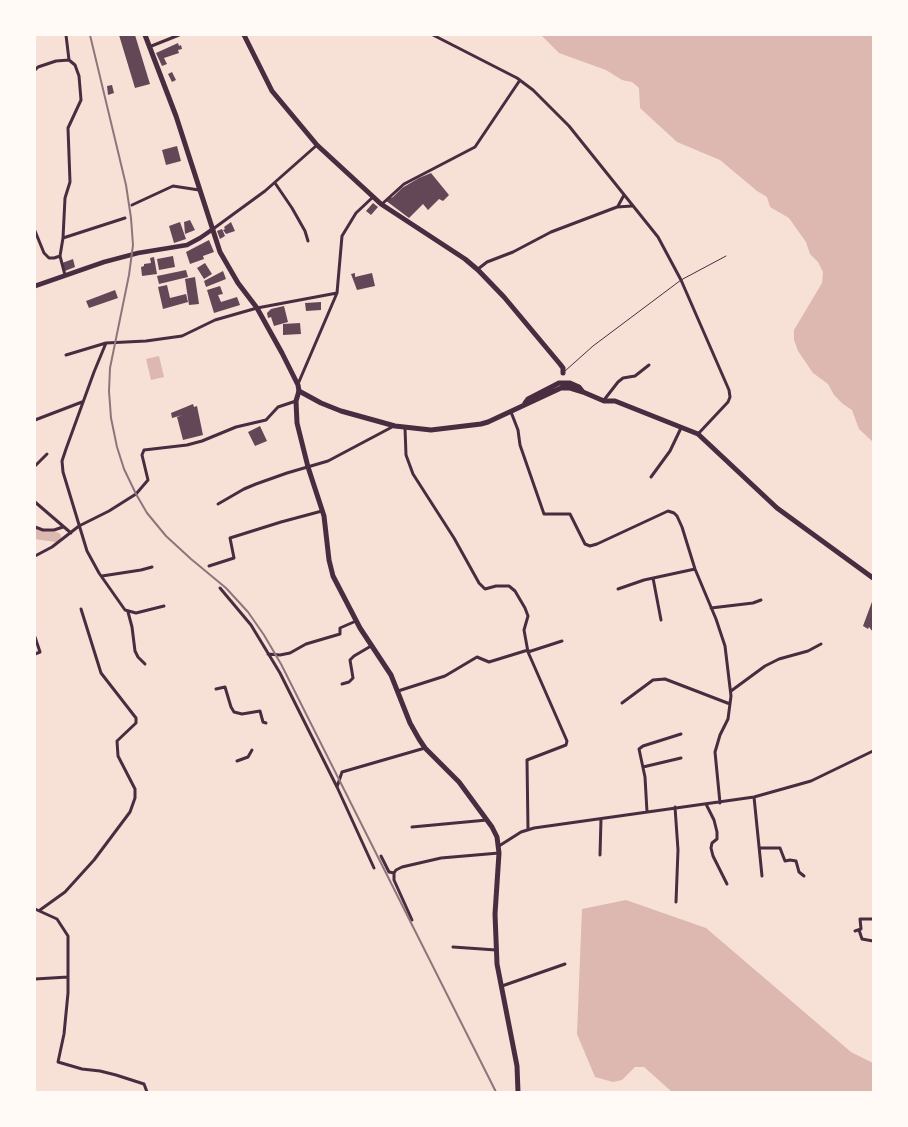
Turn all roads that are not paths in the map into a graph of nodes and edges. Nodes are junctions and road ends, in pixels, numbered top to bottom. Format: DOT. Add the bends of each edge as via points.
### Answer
graph roads {
  1 [pos="66,35"];
  2 [pos="145,35"];
  3 [pos="179,35"];
  4 [pos="244,35"];
  5 [pos="433,35"];
  6 [pos="149,47"];
  7 [pos="69,60"];
  8 [pos="35,70"];
  9 [pos="520,80"];
  10 [pos="317,145"];
  11 [pos="274,183"];
  12 [pos="200,190"];
  13 [pos="624,195"];
  14 [pos="373,197"];
  15 [pos="381,204"];
  16 [pos="132,205"];
  17 [pos="632,206"];
  18 [pos="617,207"];
  19 [pos="124,218"];
  20 [pos="213,229"];
  21 [pos="35,231"];
  22 [pos="63,238"];
  23 [pos="308,241"];
  24 [pos="60,256"];
  25 [pos="726,256"];
  26 [pos="478,270"];
  27 [pos="65,275"];
  28 [pos="680,280"];
  29 [pos="35,286"];
  30 [pos="337,293"];
  31 [pos="257,308"];
  32 [pos="106,343"];
  33 [pos="66,355"];
  34 [pos="649,365"];
  35 [pos="563,373"];
  36 [pos="298,388"];
  37 [pos="83,401"];
  38 [pos="296,401"];
  39 [pos="604,401"];
  40 [pos="511,412"];
  41 [pos="35,420"];
  42 [pos="395,426"];
  43 [pos="681,427"];
  44 [pos="405,428"];
  45 [pos="698,434"];
  46 [pos="47,454"];
  47 [pos="35,466"];
  48 [pos="308,467"];
  49 [pos="651,477"];
  50 [pos="35,502"];
  51 [pos="218,504"];
  52 [pos="322,512"];
  53 [pos="64,526"];
  54 [pos="79,526"];
  55 [pos="35,527"];
  56 [pos="71,532"];
  57 [pos="35,556"];
  58 [pos="152,566"];
  59 [pos="209,566"];
  60 [pos="695,569"];
  61 [pos="102,576"];
  62 [pos="653,578"];
  63 [pos="873,578"];
  64 [pos="220,588"];
  65 [pos="618,589"];
  66 [pos="760,600"];
  67 [pos="164,606"];
  68 [pos="711,608"];
  69 [pos="81,609"];
  70 [pos="127,611"];
  71 [pos="662,620"];
  72 [pos="356,621"];
  73 [pos="35,637"];
  74 [pos="562,641"];
  75 [pos="821,644"];
  76 [pos="371,646"];
  77 [pos="528,651"];
  78 [pos="35,654"];
  79 [pos="268,654"];
  80 [pos="145,664"];
  81 [pos="342,684"];
  82 [pos="216,689"];
  83 [pos="398,691"];
  84 [pos="731,691"];
  85 [pos="622,703"];
  86 [pos="730,704"];
  87 [pos="266,723"];
  88 [pos="680,734"];
  89 [pos="425,748"];
  90 [pos="252,750"];
  91 [pos="873,751"];
  92 [pos="680,758"];
  93 [pos="237,761"];
  94 [pos="643,767"];
  95 [pos="337,787"];
  96 [pos="754,797"];
  97 [pos="720,803"];
  98 [pos="706,804"];
  99 [pos="675,807"];
  100 [pos="647,812"];
  101 [pos="601,819"];
  102 [pos="488,820"];
  103 [pos="412,827"];
  104 [pos="528,829"];
  105 [pos="499,846"];
  106 [pos="760,848"];
  107 [pos="499,853"];
  108 [pos="600,855"];
  109 [pos="381,856"];
  110 [pos="374,868"];
  111 [pos="394,873"];
  112 [pos="762,876"];
  113 [pos="804,876"];
  114 [pos="726,884"];
  115 [pos="676,902"];
  116 [pos="35,909"];
  117 [pos="40,910"];
  118 [pos="873,919"];
  119 [pos="412,920"];
  120 [pos="873,941"];
  121 [pos="453,947"];
  122 [pos="496,950"];
  123 [pos="565,964"];
  124 [pos="68,977"];
  125 [pos="35,979"];
  126 [pos="501,986"];
  127 [pos="147,1092"];
  128 [pos="518,1092"];
  1 -- 7 [label="street"];
  2 -- 6 [label="main road"];
  3 -- 6 [label="street"];
  4 -- 10 [label="main road" via="272,91"];
  5 -- 9 [label="street"];
  6 -- 12 [label="main road"];
  7 -- 8 [label="street"];
  7 -- 22 [label="street" via="76,65 81,100 68,128 70,182 65,198"];
  9 -- 13 [label="street" via="569,126"];
  9 -- 15 [label="street" via="475,147 404,184"];
  10 -- 11 [label="street"];
  10 -- 14 [label="main road"];
  11 -- 20 [label="street"];
  11 -- 23 [label="street" via="292,208"];
  12 -- 16 [label="street" via="173,186"];
  12 -- 20 [label="main road"];
  13 -- 17 [label="street"];
  13 -- 18 [label="street"];
  14 -- 15 [label="main road"];
  14 -- 30 [label="street" via="356,213 342,236"];
  15 -- 26 [label="main road"];
  17 -- 18 [label="street"];
  17 -- 28 [label="street" via="658,237"];
  18 -- 26 [label="street" via="551,232 487,262"];
  19 -- 22 [label="street"];
  20 -- 27 [label="main road" via="187,245 125,256"];
  20 -- 31 [label="main road" via="220,252"];
  21 -- 24 [label="street" via="44,253 49,258"];
  22 -- 24 [label="street"];
  24 -- 27 [label="street"];
  25 -- 28 [label="lane"];
  26 -- 35 [label="main road" via="560,364"];
  27 -- 29 [label="main road"];
  28 -- 35 [label="lane"];
  28 -- 45 [label="street" via="730,397"];
  30 -- 31 [label="street"];
  30 -- 36 [label="street"];
  31 -- 32 [label="street" via="215,320 182,336"];
  31 -- 36 [label="main road"];
  32 -- 33 [label="street"];
  32 -- 37 [label="street"];
  34 -- 39 [label="street" via="635,376 618,382"];
  36 -- 38 [label="main road"];
  36 -- 42 [label="main road" via="326,405"];
  37 -- 41 [label="street"];
  37 -- 54 [label="street" via="62,461 66,487"];
  38 -- 48 [label="main road" via="297,423"];
  38 -- 54 [label="street" via="278,407 266,420 236,427 202,441 144,450 142,455 148,480 136,494"];
  39 -- 40 [label="main road" via="562,388"];
  39 -- 43 [label="main road" via="615,401"];
  40 -- 44 [label="main road" via="481,424 431,430"];
  40 -- 60 [label="street" via="544,514 570,514 585,544 590,546 671,512 682,526"];
  42 -- 44 [label="main road"];
  42 -- 48 [label="street" via="345,453"];
  43 -- 45 [label="main road"];
  43 -- 49 [label="street" via="670,451"];
  44 -- 77 [label="street" via="406,455 413,474 479,583 485,589 509,586 522,601 528,616 524,630"];
  45 -- 63 [label="main road" via="777,508"];
  46 -- 47 [label="street"];
  48 -- 51 [label="street" via="244,489"];
  48 -- 52 [label="main road"];
  50 -- 53 [label="street"];
  52 -- 59 [label="street" via="230,538 234,558"];
  52 -- 72 [label="main road" via="329,560"];
  53 -- 55 [label="street" via="54,530"];
  53 -- 56 [label="street"];
  54 -- 56 [label="street"];
  54 -- 61 [label="street" via="87,551"];
  56 -- 57 [label="street"];
  58 -- 61 [label="street"];
  60 -- 62 [label="street"];
  60 -- 68 [label="street"];
  61 -- 70 [label="street"];
  62 -- 65 [label="street"];
  62 -- 71 [label="street"];
  64 -- 79 [label="street" via="251,625"];
  66 -- 68 [label="street"];
  67 -- 70 [label="street" via="136,613"];
  68 -- 84 [label="street" via="725,646"];
  69 -- 117 [label="street" via="101,673 136,718 136,723 117,741 118,756 135,789 135,798 130,812 94,860 65,892"];
  70 -- 80 [label="street" via="138,657"];
  72 -- 76 [label="main road"];
  72 -- 79 [label="street" via="340,628 340,634 306,644 290,653"];
  73 -- 78 [label="street" via="40,652"];
  74 -- 77 [label="street"];
  75 -- 84 [label="street" via="765,666"];
  76 -- 81 [label="street" via="350,660 353,678"];
  76 -- 83 [label="main road" via="392,675"];
  77 -- 83 [label="street" via="489,662 477,657 445,676"];
  77 -- 104 [label="street" via="567,741 566,745 527,760"];
  79 -- 95 [label="street"];
  82 -- 87 [label="street" via="225,687 234,712 260,711"];
  83 -- 89 [label="main road" via="410,723"];
  84 -- 86 [label="street"];
  85 -- 86 [label="street" via="652,680 665,679"];
  86 -- 97 [label="street" via="728,719 715,752"];
  88 -- 94 [label="street" via="639,749"];
  89 -- 95 [label="street" via="342,772"];
  89 -- 102 [label="main road" via="459,782"];
  90 -- 93 [label="street" via="248,757"];
  91 -- 96 [label="street" via="811,781"];
  92 -- 94 [label="street"];
  94 -- 100 [label="street"];
  95 -- 110 [label="street"];
  96 -- 97 [label="street"];
  96 -- 106 [label="street"];
  97 -- 98 [label="street"];
  98 -- 99 [label="street"];
  98 -- 114 [label="street" via="718,837 711,848"];
  99 -- 100 [label="street"];
  99 -- 115 [label="street" via="678,850"];
  100 -- 101 [label="street"];
  101 -- 104 [label="street"];
  101 -- 108 [label="street"];
  102 -- 103 [label="street"];
  102 -- 105 [label="main road"];
  104 -- 105 [label="street"];
  105 -- 107 [label="main road"];
  106 -- 112 [label="street"];
  106 -- 113 [label="street" via="780,848 784,861 796,861 799,872"];
  107 -- 111 [label="street" via="431,860 402,867"];
  107 -- 122 [label="main road"];
  109 -- 111 [label="street" via="389,872"];
  111 -- 119 [label="street" via="394,880"];
  116 -- 117 [label="street"];
  117 -- 124 [label="street" via="57,920 68,936"];
  118 -- 120 [label="street" via="860,919 861,929 857,931 862,939"];
  121 -- 122 [label="street"];
  122 -- 126 [label="main road"];
  123 -- 126 [label="street"];
  124 -- 125 [label="street"];
  124 -- 127 [label="street" via="64,1034 58,1062 144,1084"];
  126 -- 128 [label="main road" via="517,1066"];
}
